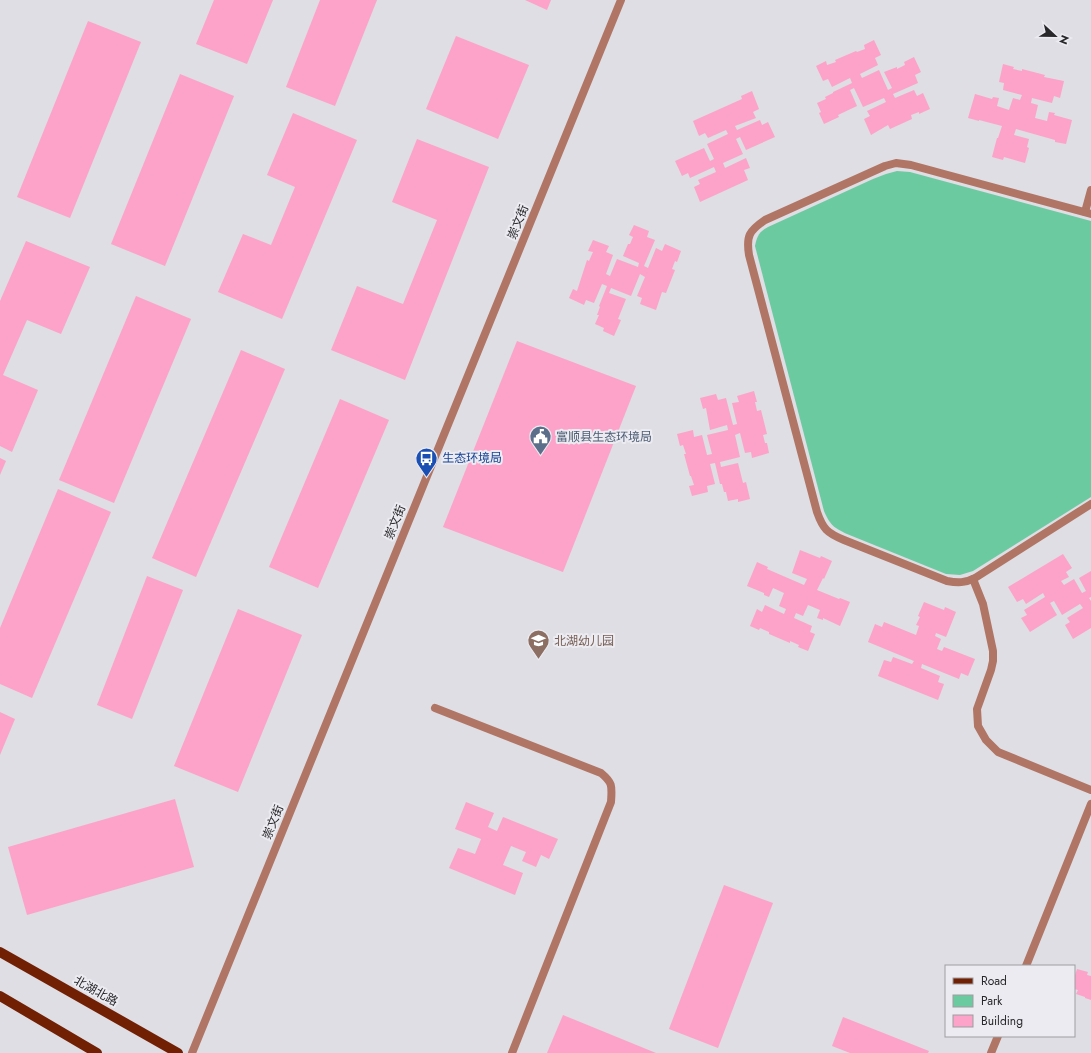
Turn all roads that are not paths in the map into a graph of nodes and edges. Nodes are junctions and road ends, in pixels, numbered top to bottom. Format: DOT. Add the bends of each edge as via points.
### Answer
graph roads {
  1 [pos="621,0"];
  2 [pos="1091,190"];
  3 [pos="1088,213"];
  4 [pos="1091,504"];
  5 [pos="973,579"];
  6 [pos="435,708"];
  7 [pos="1091,790"];
  8 [pos="1091,804"];
  9 [pos="0,952"];
  10 [pos="1026,965"];
  11 [pos="0,996"];
  12 [pos="998,1037"];
  13 [pos="97,1053"];
  14 [pos="178,1053"];
  15 [pos="192,1053"];
  16 [pos="512,1053"];
  17 [pos="991,1053"];
  1 -- 15 [label="street, 崇文街"];
  2 -- 3 [label="street"];
  3 -- 5 [label="street" via="896,163 765,220 748,235 749,255 817,512 825,530 834,536 947,581 957,583"];
  4 -- 5 [label="street"];
  5 -- 7 [label="street" via="983,604 993,651 991,670 978,709 978,726 981,733 998,752"];
  6 -- 16 [label="street" via="601,773 610,780 611,802"];
  8 -- 10 [label="street"];
  9 -- 14 [label="main road, 北湖北路"];
  11 -- 13 [label="main road"];
  12 -- 17 [label="street"];
}
